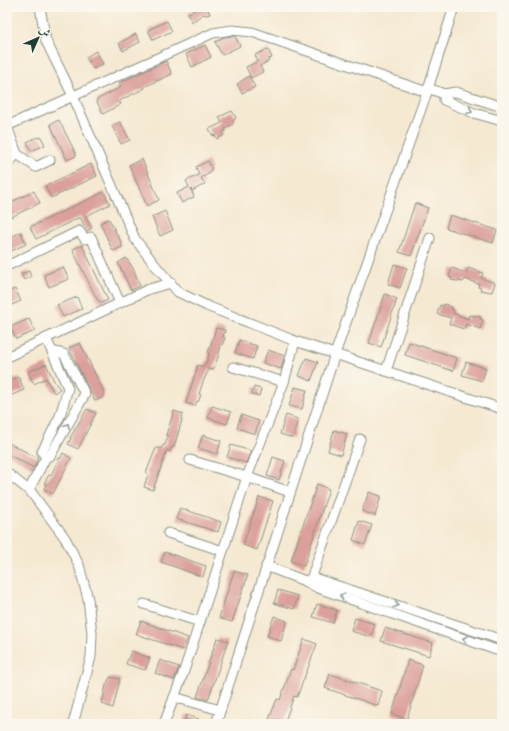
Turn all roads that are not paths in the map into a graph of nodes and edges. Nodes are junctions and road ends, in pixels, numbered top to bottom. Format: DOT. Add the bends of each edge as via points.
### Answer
graph roads {
  1 [pos="40,7"];
  2 [pos="454,7"];
  3 [pos="428,90"];
  4 [pos="444,94"];
  5 [pos="73,96"];
  6 [pos="502,107"];
  7 [pos="502,121"];
  8 [pos="7,126"];
  9 [pos="17,154"];
  10 [pos="50,160"];
  11 [pos="7,164"];
  12 [pos="430,238"];
  13 [pos="7,266"];
  14 [pos="160,271"];
  15 [pos="171,283"];
  16 [pos="149,289"];
  17 [pos="120,303"];
  18 [pos="46,338"];
  19 [pos="295,341"];
  20 [pos="52,351"];
  21 [pos="335,354"];
  22 [pos="7,355"];
  23 [pos="233,367"];
  24 [pos="386,371"];
  25 [pos="284,382"];
  26 [pos="502,409"];
  27 [pos="360,439"];
  28 [pos="46,457"];
  29 [pos="190,460"];
  30 [pos="7,473"];
  31 [pos="246,477"];
  32 [pos="30,490"];
  33 [pos="290,492"];
  34 [pos="168,533"];
  35 [pos="223,551"];
  36 [pos="266,566"];
  37 [pos="308,580"];
  38 [pos="144,604"];
  39 [pos="200,622"];
  40 [pos="502,640"];
  41 [pos="502,652"];
  42 [pos="174,697"];
  43 [pos="220,710"];
  44 [pos="73,724"];
  45 [pos="164,724"];
  46 [pos="216,724"];
  1 -- 5 [label="street" via="46,40"];
  2 -- 3 [label="street"];
  3 -- 4 [label="street"];
  3 -- 5 [label="street" via="252,32 232,30 213,33"];
  3 -- 21 [label="street"];
  4 -- 6 [label="street" via="456,92"];
  4 -- 7 [label="street, one-way" via="444,100 474,113"];
  5 -- 8 [label="street"];
  5 -- 14 [label="street" via="135,239"];
  8 -- 9 [label="street"];
  9 -- 10 [label="street" via="36,167"];
  9 -- 11 [label="street"];
  12 -- 24 [label="street"];
  13 -- 17 [label="street" via="78,231 85,239 91,237"];
  14 -- 15 [label="street"];
  14 -- 16 [label="street" via="157,280"];
  15 -- 16 [label="street"];
  15 -- 19 [label="street" via="178,292 207,306"];
  16 -- 17 [label="street"];
  17 -- 18 [label="street"];
  18 -- 20 [label="street"];
  18 -- 22 [label="street"];
  19 -- 21 [label="street"];
  19 -- 25 [label="street"];
  20 -- 28 [label="street" via="68,388 60,416 42,452"];
  28 -- 20 [label="street, one-way" via="50,456 85,394 64,354"];
  21 -- 24 [label="street"];
  21 -- 33 [label="street"];
  23 -- 25 [label="street"];
  24 -- 26 [label="street"];
  25 -- 31 [label="street"];
  27 -- 37 [label="street"];
  28 -- 32 [label="street"];
  29 -- 31 [label="street"];
  30 -- 32 [label="street"];
  31 -- 33 [label="street"];
  31 -- 35 [label="street"];
  32 -- 44 [label="street" via="65,538 79,566 88,599 92,633 91,657"];
  33 -- 36 [label="street"];
  34 -- 35 [label="street"];
  35 -- 39 [label="street"];
  36 -- 37 [label="street"];
  36 -- 43 [label="street"];
  37 -- 40 [label="street, one-way" via="314,578"];
  41 -- 37 [label="street, one-way" via="318,588"];
  38 -- 39 [label="street"];
  39 -- 42 [label="street"];
  42 -- 43 [label="street"];
  42 -- 45 [label="street"];
  43 -- 46 [label="street"];
}
